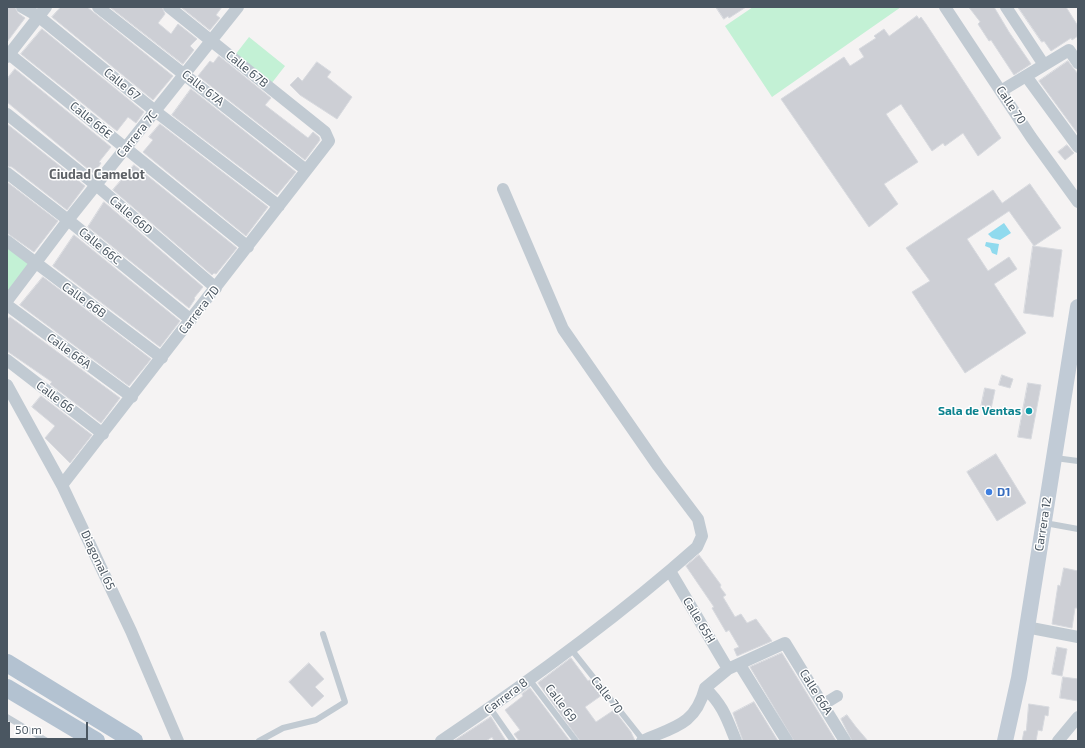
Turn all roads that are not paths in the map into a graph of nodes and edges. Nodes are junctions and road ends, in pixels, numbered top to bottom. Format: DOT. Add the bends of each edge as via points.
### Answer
graph roads {
  1 [pos="22,7"];
  2 [pos="98,7"];
  3 [pos="169,7"];
  4 [pos="238,7"];
  5 [pos="945,7"];
  6 [pos="1006,7"];
  7 [pos="42,12"];
  8 [pos="211,40"];
  9 [pos="8,56"];
  10 [pos="1078,63"];
  11 [pos="1044,65"];
  12 [pos="185,74"];
  13 [pos="1026,76"];
  14 [pos="1001,91"];
  15 [pos="155,112"];
  16 [pos="7,114"];
  17 [pos="325,132"];
  18 [pos="1078,147"];
  19 [pos="126,148"];
  20 [pos="306,170"];
  21 [pos="7,173"];
  22 [pos="96,185"];
  23 [pos="503,189"];
  24 [pos="1078,202"];
  25 [pos="279,206"];
  26 [pos="68,220"];
  27 [pos="7,241"];
  28 [pos="248,247"];
  29 [pos="35,264"];
  30 [pos="216,288"];
  31 [pos="7,301"];
  32 [pos="7,306"];
  33 [pos="1078,307"];
  34 [pos="190,320"];
  35 [pos="162,358"];
  36 [pos="7,360"];
  37 [pos="7,385"];
  38 [pos="132,397"];
  39 [pos="103,434"];
  40 [pos="1055,458"];
  41 [pos="1078,461"];
  42 [pos="62,485"];
  43 [pos="1043,522"];
  44 [pos="1078,529"];
  45 [pos="670,571"];
  46 [pos="1026,627"];
  47 [pos="323,634"];
  48 [pos="1078,637"];
  49 [pos="571,649"];
  50 [pos="7,663"];
  51 [pos="740,664"];
  52 [pos="728,669"];
  53 [pos="529,678"];
  54 [pos="7,688"];
  55 [pos="705,688"];
  56 [pos="837,696"];
  57 [pos="824,704"];
  58 [pos="490,708"];
  59 [pos="7,717"];
  60 [pos="1078,717"];
  61 [pos="87,738"];
  62 [pos="446,740"];
  63 [pos="47,741"];
  64 [pos="134,741"];
  65 [pos="178,741"];
  66 [pos="259,741"];
  67 [pos="513,741"];
  68 [pos="576,741"];
  69 [pos="643,741"];
  70 [pos="736,741"];
  71 [pos="787,741"];
  72 [pos="845,741"];
  73 [pos="1005,741"];
  74 [pos="1058,741"];
  1 -- 7 [label="street, Calle 67"];
  2 -- 12 [label="street, Calle 67A"];
  3 -- 8 [label="street, Calle 67B"];
  4 -- 8 [label="street, Carrera 7C"];
  5 -- 14 [label="street, Calle 70"];
  6 -- 11 [label="street"];
  7 -- 9 [label="street"];
  7 -- 15 [label="street, Calle 67"];
  8 -- 12 [label="street, Carrera 7C"];
  8 -- 17 [label="street, Calle 67B"];
  9 -- 19 [label="street, Calle 66E"];
  10 -- 11 [label="street" via="1069,50"];
  11 -- 13 [label="street"];
  12 -- 15 [label="street, Carrera 7C"];
  12 -- 20 [label="street, Calle 67A"];
  13 -- 14 [label="street"];
  13 -- 18 [label="street"];
  14 -- 24 [label="street, Calle 70"];
  15 -- 19 [label="street, Carrera 7C"];
  15 -- 25 [label="street, Calle 67"];
  16 -- 22 [label="street, Calle 66D"];
  17 -- 20 [label="street, Carrera 7D" via="329,139 328,144"];
  19 -- 22 [label="street, Carrera 7C"];
  19 -- 28 [label="street, Calle 66E"];
  20 -- 25 [label="street, Carrera 7D"];
  21 -- 26 [label="street, Calle 66C"];
  22 -- 26 [label="street, Carrera 7C"];
  22 -- 30 [label="street, Calle 66D"];
  23 -- 45 [label="street, Carrera 8" via="563,329 640,441 698,519 702,536 697,547"];
  25 -- 28 [label="street, Carrera 7D"];
  26 -- 29 [label="street, Carrera 7C"];
  26 -- 34 [label="street, Calle 66C"];
  27 -- 29 [label="street, Calle 66B"];
  28 -- 30 [label="street, Carrera 7D"];
  29 -- 31 [label="street, Carrera 7C"];
  29 -- 35 [label="street, Calle 66B"];
  30 -- 34 [label="street, Carrera 7D"];
  32 -- 38 [label="street, Calle 66A"];
  33 -- 40 [label="main road, Carrera 12"];
  34 -- 35 [label="street, Carrera 7D"];
  35 -- 38 [label="street, Carrera 7D"];
  36 -- 39 [label="street, Calle 66"];
  37 -- 42 [label="street, Diagonal 65"];
  38 -- 39 [label="street, Carrera 7D"];
  39 -- 42 [label="street, Carrera 7D"];
  40 -- 41 [label="lane"];
  40 -- 43 [label="main road, Carrera 12"];
  42 -- 65 [label="street, Diagonal 65" via="131,631"];
  43 -- 44 [label="lane"];
  43 -- 46 [label="main road, Carrera 12"];
  45 -- 49 [label="street, Carrera 8"];
  45 -- 52 [label="street, Calle 65H"];
  46 -- 48 [label="street"];
  46 -- 73 [label="main road, Carrera 12" via="1019,678"];
  47 -- 66 [label="lane" via="345,702 316,720 283,728"];
  49 -- 53 [label="street, Carrera 8"];
  49 -- 69 [label="lane, Calle 70"];
  50 -- 64 [label="main road"];
  51 -- 52 [label="street"];
  51 -- 57 [label="street, Calle 66A" via="785,643"];
  51 -- 71 [label="street"];
  52 -- 55 [label="street"];
  53 -- 58 [label="street, Carrera 8"];
  53 -- 68 [label="lane, Calle 69"];
  54 -- 61 [label="main road"];
  55 -- 69 [label="street" via="701,703 693,714 681,724"];
  55 -- 70 [label="street" via="726,714"];
  56 -- 57 [label="street"];
  57 -- 72 [label="street, Calle 66A"];
  58 -- 62 [label="street, Carrera 8"];
  58 -- 67 [label="lane"];
  59 -- 63 [label="lane"];
  60 -- 74 [label="street"];
}
